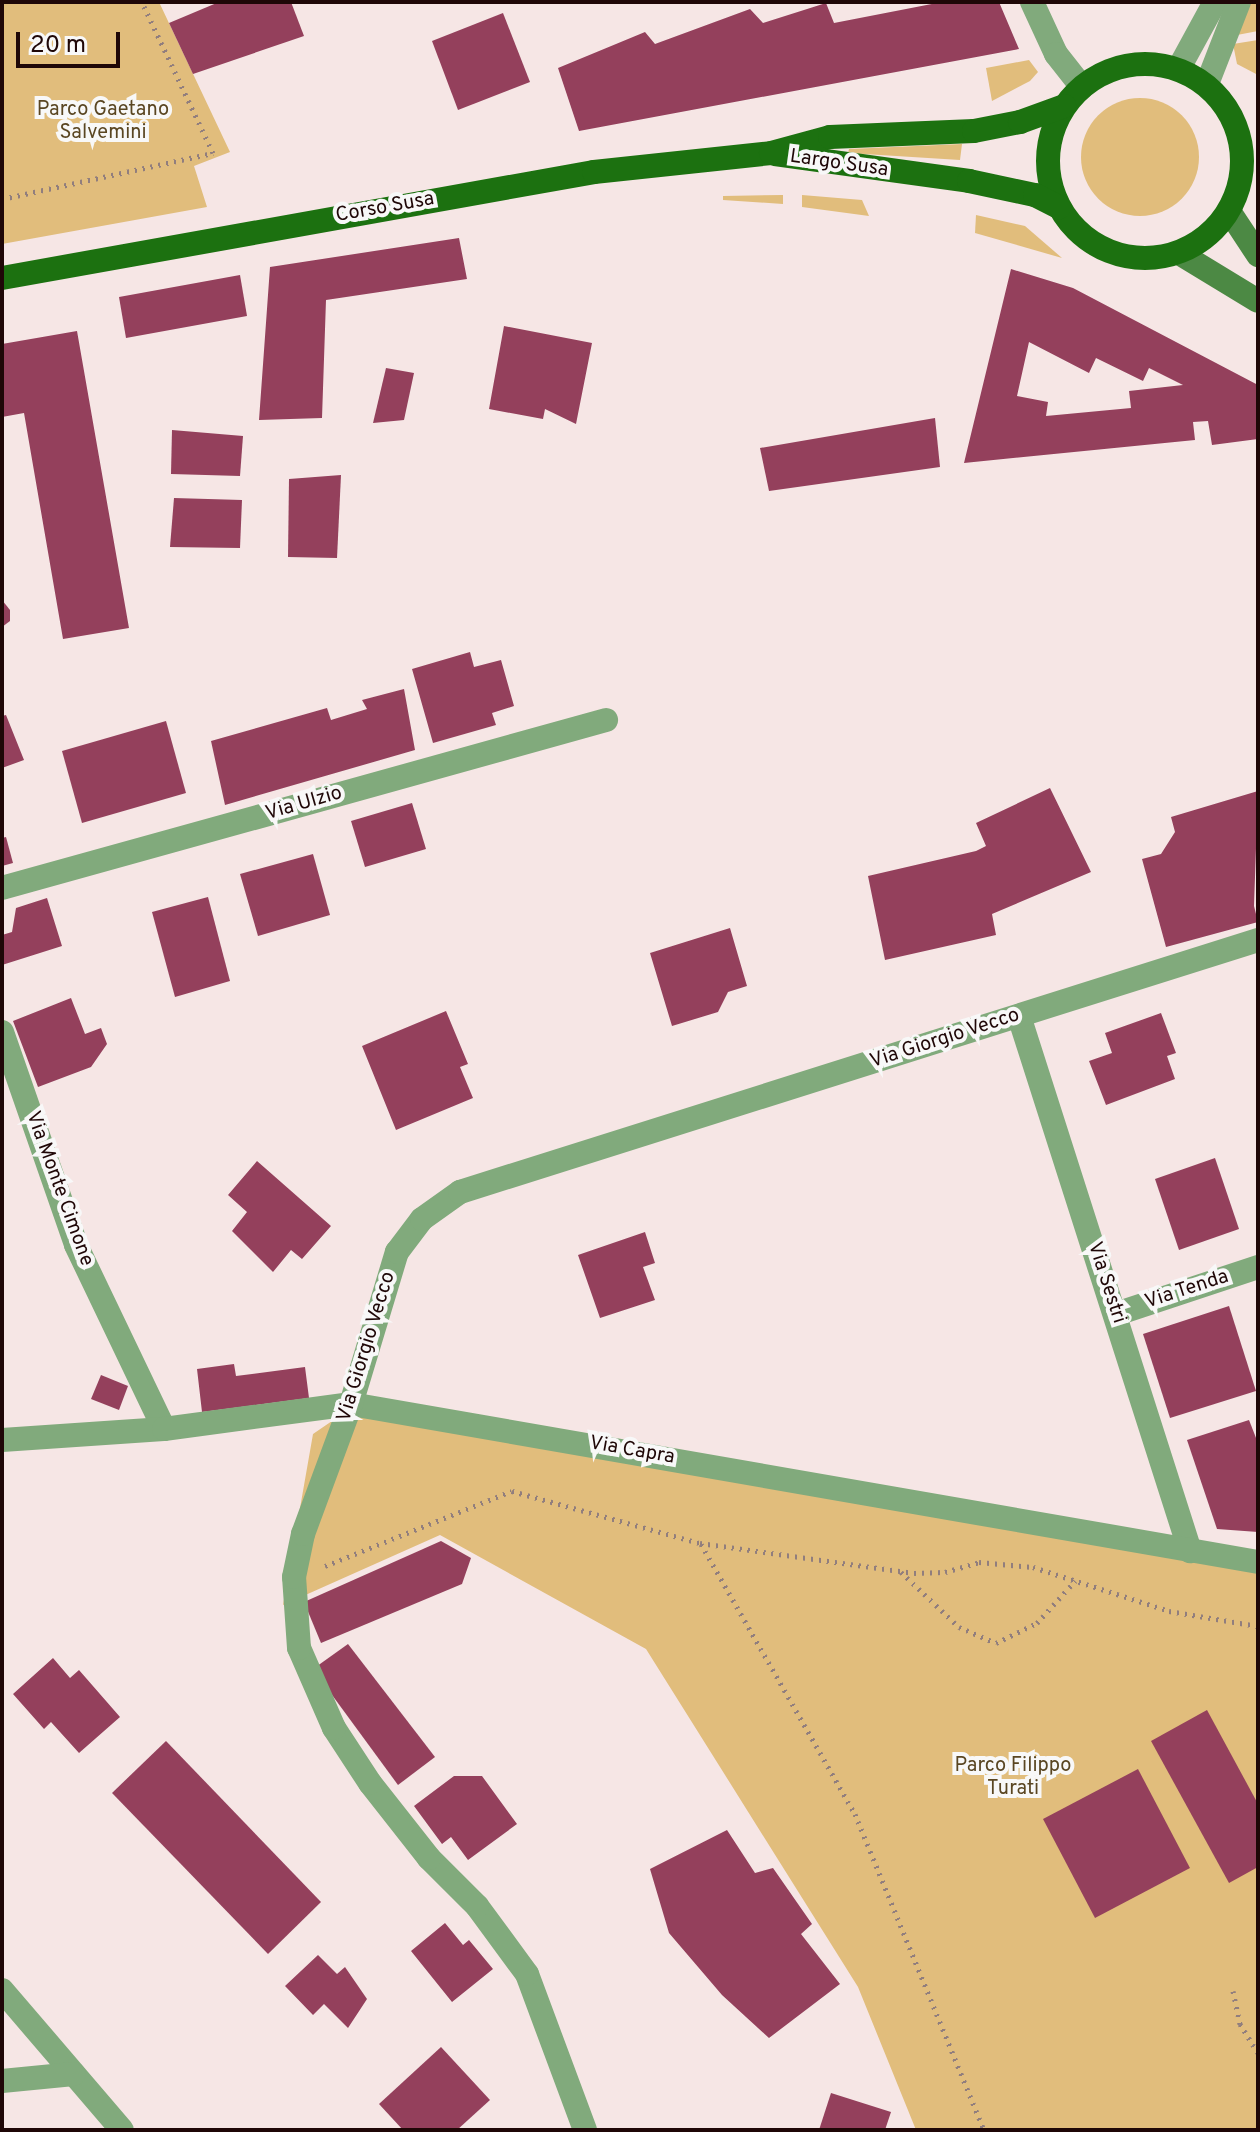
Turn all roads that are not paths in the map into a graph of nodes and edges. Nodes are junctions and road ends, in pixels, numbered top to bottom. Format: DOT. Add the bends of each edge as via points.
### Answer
graph roads {
  1 [pos="1032,2"];
  2 [pos="1215,2"];
  3 [pos="1239,2"];
  4 [pos="1179,68"];
  5 [pos="1207,84"];
  6 [pos="1082,87"];
  7 [pos="1064,106"];
  8 [pos="1248,123"];
  9 [pos="771,153"];
  10 [pos="1059,207"];
  11 [pos="1229,211"];
  12 [pos="1179,253"];
  13 [pos="1258,255"];
  14 [pos="2,278"];
  15 [pos="1258,301"];
  16 [pos="606,720"];
  17 [pos="2,888"];
  18 [pos="1258,940"];
  19 [pos="1019,1016"];
  20 [pos="2,1032"];
  21 [pos="1258,1267"];
  22 [pos="1116,1314"];
  23 [pos="351,1404"];
  24 [pos="164,1429"];
  25 [pos="2,1440"];
  26 [pos="1190,1551"];
  27 [pos="1258,1562"];
  28 [pos="2,1990"];
  29 [pos="74,2074"];
  30 [pos="2,2081"];
  31 [pos="122,2130"];
  32 [pos="585,2130"];
  1 -- 6 [label="street" via="1056,54"];
  2 -- 4 [label="street"];
  3 -- 5 [label="street"];
  4 -- 5 [label="main road, Largo Susa"];
  4 -- 6 [label="main road, Largo Susa" via="1145,63 1111,69"];
  5 -- 8 [label="main road, Largo Susa"];
  6 -- 7 [label="main road, Largo Susa"];
  7 -- 9 [label="main road, Largo Susa" via="974,131 830,137"];
  7 -- 10 [label="main road, Largo Susa" via="1048,153"];
  8 -- 11 [label="main road, Largo Susa" via="1241,184"];
  9 -- 10 [label="main road, Largo Susa" via="827,165 969,181 1035,195"];
  9 -- 14 [label="main road, Corso Susa" via="594,172"];
  10 -- 12 [label="main road, Largo Susa" via="1086,239 1115,254 1147,259"];
  11 -- 12 [label="main road, Largo Susa" via="1208,237"];
  11 -- 13 [label="main road"];
  12 -- 15 [label="main road"];
  16 -- 17 [label="street, Via Ulzio"];
  18 -- 19 [label="street, Via Giorgio Vecco"];
  19 -- 22 [label="street, Via Sestri"];
  19 -- 23 [label="street, Via Giorgio Vecco" via="460,1192 439,1204 409,1235 390,1269"];
  20 -- 24 [label="street, Via Monte Cimone" via="76,1245"];
  21 -- 22 [label="street, Via Tenda"];
  22 -- 26 [label="street, Via Sestri"];
  23 -- 24 [label="street, Via Capra"];
  23 -- 26 [label="street, Via Capra"];
  23 -- 32 [label="street, Via Giorgio Vecco" via="303,1534 294,1577 299,1648 334,1728 370,1783 429,1858 477,1906 527,1974"];
  24 -- 25 [label="street, Via Capra"];
  26 -- 27 [label="street, Via Capra"];
  28 -- 29 [label="street"];
  29 -- 30 [label="street"];
  29 -- 31 [label="street"];
}
